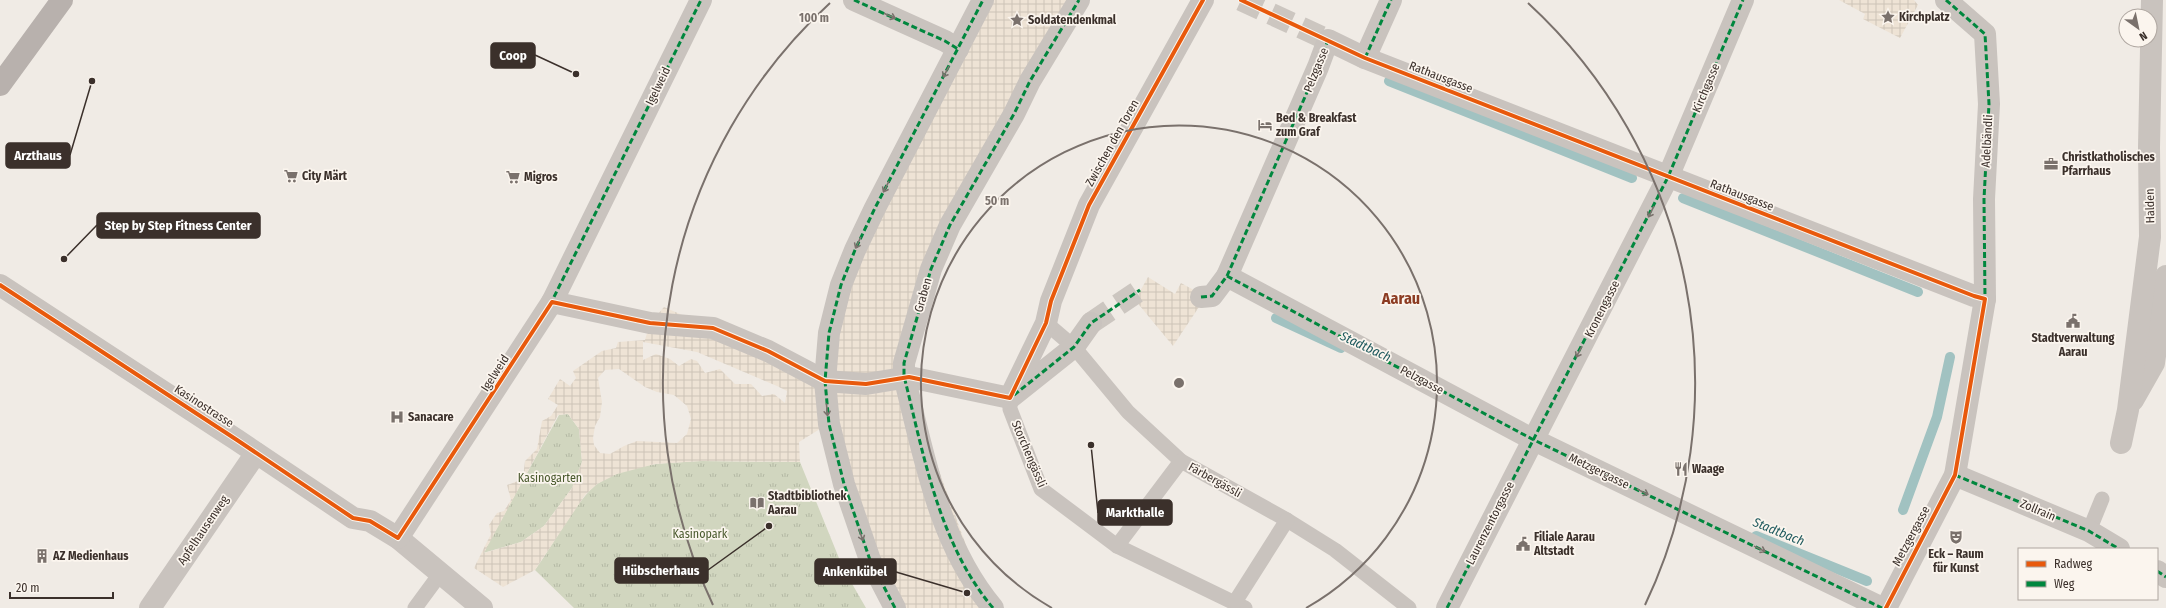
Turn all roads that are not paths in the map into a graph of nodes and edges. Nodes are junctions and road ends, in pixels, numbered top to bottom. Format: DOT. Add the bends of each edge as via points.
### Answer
graph roads {
  1 [pos="62,0"];
  2 [pos="701,0"];
  3 [pos="854,0"];
  4 [pos="983,0"];
  5 [pos="1079,0"];
  6 [pos="1203,0"];
  7 [pos="1391,0"];
  8 [pos="1743,0"];
  9 [pos="1946,0"];
  10 [pos="2152,0"];
  11 [pos="1328,40"];
  12 [pos="958,49"];
  13 [pos="1365,58"];
  14 [pos="0,85"];
  15 [pos="1668,177"];
  16 [pos="1228,276"];
  17 [pos="2166,276"];
  18 [pos="0,285"];
  19 [pos="1201,297"];
  20 [pos="1985,299"];
  21 [pos="552,302"];
  22 [pos="1046,323"];
  23 [pos="1091,323"];
  24 [pos="1074,347"];
  25 [pos="904,376"];
  26 [pos="825,381"];
  27 [pos="1010,398"];
  28 [pos="2128,410"];
  29 [pos="1532,439"];
  30 [pos="2121,443"];
  31 [pos="256,453"];
  32 [pos="1181,461"];
  33 [pos="1954,475"];
  34 [pos="2102,499"];
  35 [pos="1287,520"];
  36 [pos="2089,531"];
  37 [pos="398,538"];
  38 [pos="1117,546"];
  39 [pos="2117,548"];
  40 [pos="440,574"];
  41 [pos="1240,605"];
  42 [pos="150,608"];
  43 [pos="415,608"];
  44 [pos="482,608"];
  45 [pos="895,608"];
  46 [pos="993,608"];
  47 [pos="1409,608"];
  48 [pos="1447,608"];
  49 [pos="1882,608"];
  50 [pos="1886,608"];
  1 -- 14 [label="main road"];
  2 -- 21 [label="street, Igelweid"];
  3 -- 12 [label="street, one-way"];
  4 -- 12 [label="street"];
  5 -- 25 [label="street, Graben" via="1030,81 1014,114 950,225 931,269 904,363"];
  6 -- 22 [label="street, Zwischen den Toren" via="1089,205 1051,301"];
  7 -- 13 [label="street"];
  8 -- 15 [label="street, Kirchgasse"];
  9 -- 20 [label="street, Adelbändli" via="1985,34 1989,104 1984,199"];
  10 -- 28 [label="street, Halden" via="2150,237"];
  11 -- 13 [label="street, Rathausgasse"];
  11 -- 16 [label="street, Pelzgasse"];
  12 -- 26 [label="street, one-way" via="875,208 841,285 829,333"];
  13 -- 15 [label="street, Rathausgasse"];
  15 -- 20 [label="street, Rathausgasse"];
  15 -- 29 [label="street, Kronengasse, one-way" via="1598,317"];
  16 -- 19 [label="street, Pelzgasse" via="1212,296"];
  16 -- 29 [label="street, Pelzgasse"];
  17 -- 28 [label="street, Halden" via="2154,362"];
  18 -- 31 [label="street, Kasinostrasse"];
  20 -- 33 [label="street"];
  21 -- 26 [label="street" via="650,322 714,328 768,351"];
  21 -- 37 [label="street, Igelweid"];
  22 -- 24 [label="lane, Färbergässli"];
  22 -- 27 [label="street, Zwischen den Toren"];
  23 -- 24 [label="street"];
  24 -- 27 [label="street"];
  24 -- 32 [label="lane, Färbergässli" via="1128,412"];
  25 -- 26 [label="street" via="866,384"];
  25 -- 27 [label="street"];
  25 -- 46 [label="street, Graben" via="928,471 949,533 968,573"];
  26 -- 45 [label="street, one-way" via="828,424 844,484 870,560"];
  27 -- 38 [label="lane, Storchengässli" via="1010,409 1041,489"];
  28 -- 30 [label="street, Halden"];
  29 -- 48 [label="street, Laurenzentorgasse"];
  29 -- 49 [label="street, Metzgergasse, one-way"];
  31 -- 37 [label="street, Kasinostrasse" via="353,518 370,521"];
  31 -- 42 [label="street, Apfelhausenweg"];
  32 -- 35 [label="lane, Färbergässli"];
  32 -- 38 [label="lane"];
  33 -- 36 [label="street, Zollrain"];
  33 -- 50 [label="street, Metzgergasse"];
  34 -- 36 [label="lane"];
  35 -- 41 [label="lane"];
  35 -- 47 [label="lane, Färbergässli" via="1335,550"];
  36 -- 39 [label="street, Zollrain"];
  37 -- 40 [label="street, Kasinostrasse"];
  38 -- 41 [label="lane, Storchengässli"];
  40 -- 43 [label="lane"];
  40 -- 44 [label="street, Kasinostrasse"];
}
